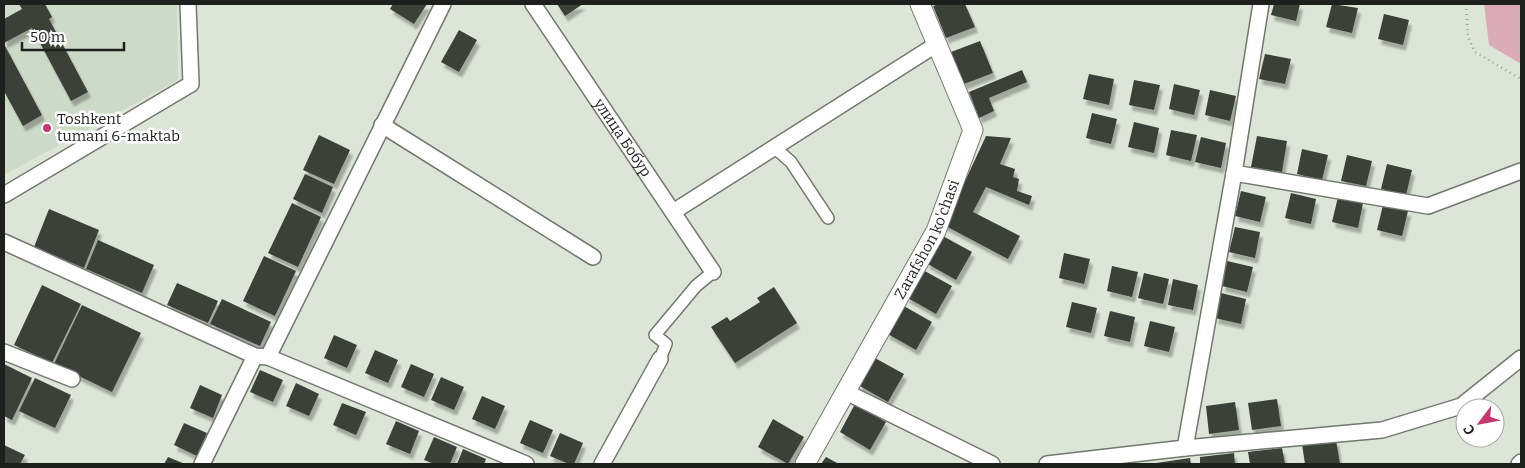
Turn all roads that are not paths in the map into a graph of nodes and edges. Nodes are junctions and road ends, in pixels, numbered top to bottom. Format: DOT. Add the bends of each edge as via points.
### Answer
graph roads {
  1 [pos="188,4"];
  2 [pos="442,4"];
  3 [pos="533,4"];
  4 [pos="920,4"];
  5 [pos="1261,4"];
  6 [pos="937,44"];
  7 [pos="382,125"];
  8 [pos="775,148"];
  9 [pos="1521,171"];
  10 [pos="1234,173"];
  11 [pos="4,195"];
  12 [pos="673,212"];
  13 [pos="828,218"];
  14 [pos="4,242"];
  15 [pos="593,257"];
  16 [pos="713,272"];
  17 [pos="4,352"];
  18 [pos="261,356"];
  19 [pos="1521,358"];
  20 [pos="660,359"];
  21 [pos="72,378"];
  22 [pos="846,392"];
  23 [pos="1185,448"];
  24 [pos="202,464"];
  25 [pos="526,464"];
  26 [pos="602,464"];
  27 [pos="805,464"];
  28 [pos="992,464"];
  29 [pos="1047,464"];
  1 -- 11 [label="street" via="191,84"];
  2 -- 7 [label="street"];
  3 -- 12 [label="street, улица Бобур"];
  4 -- 6 [label="street, Zarafshon ko'chasi"];
  5 -- 10 [label="street"];
  6 -- 8 [label="street"];
  6 -- 22 [label="street, Zarafshon ko'chasi" via="973,130 936,230"];
  7 -- 15 [label="street"];
  7 -- 18 [label="street"];
  8 -- 12 [label="street"];
  8 -- 13 [label="street" via="790,162"];
  9 -- 10 [label="street" via="1428,206"];
  10 -- 23 [label="street"];
  12 -- 16 [label="street, улица Бобур"];
  14 -- 18 [label="street"];
  16 -- 20 [label="street" via="696,286 655,335 666,344"];
  17 -- 21 [label="street"];
  18 -- 24 [label="street"];
  18 -- 25 [label="street"];
  19 -- 23 [label="street" via="1461,406 1382,430"];
  20 -- 26 [label="street"];
  22 -- 27 [label="street, Zarafshon ko'chasi"];
  22 -- 28 [label="street"];
  23 -- 29 [label="street"];
}
